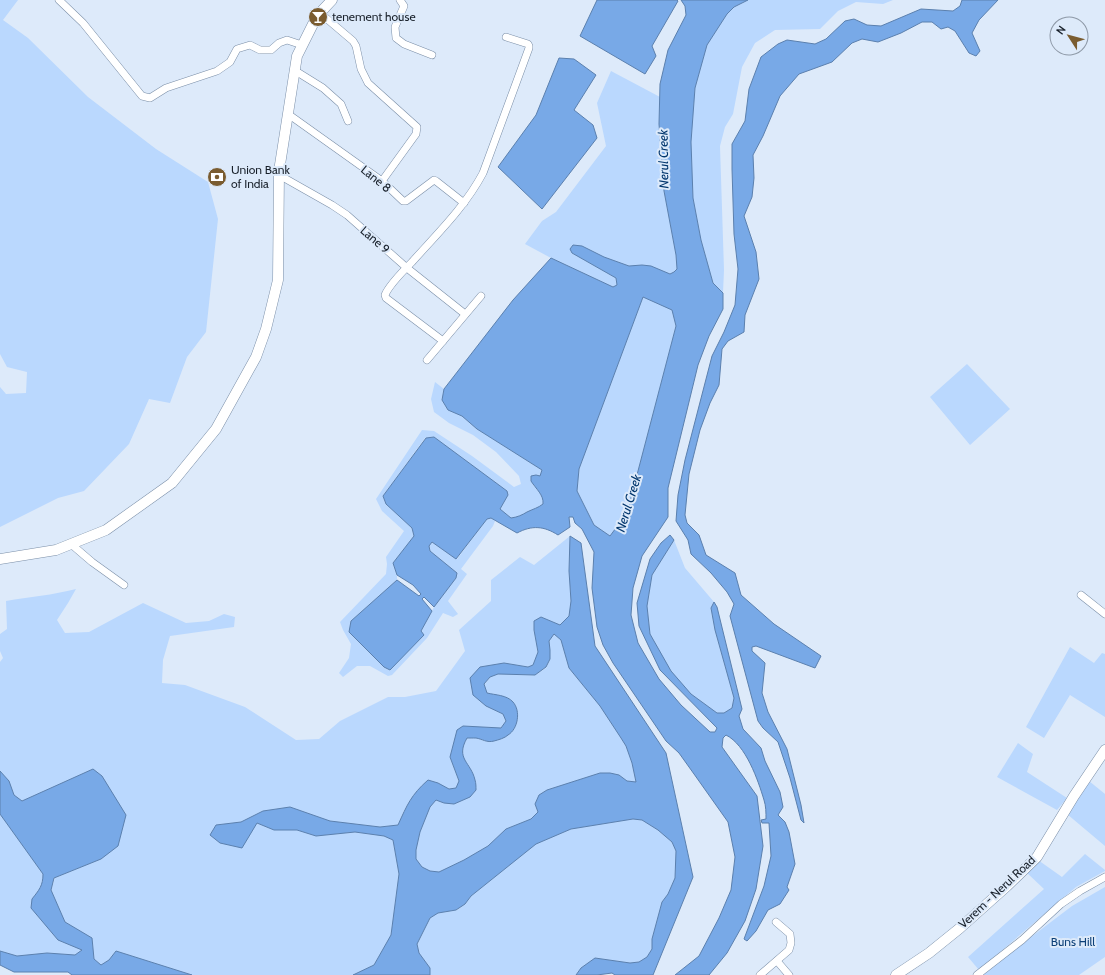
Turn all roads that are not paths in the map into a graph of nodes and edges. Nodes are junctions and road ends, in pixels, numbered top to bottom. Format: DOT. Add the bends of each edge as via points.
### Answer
graph roads {
  1 [pos="59,0"];
  2 [pos="332,0"];
  3 [pos="400,0"];
  4 [pos="320,13"];
  5 [pos="506,37"];
  6 [pos="302,45"];
  7 [pos="432,55"];
  8 [pos="294,70"];
  9 [pos="288,114"];
  10 [pos="348,121"];
  11 [pos="279,175"];
  12 [pos="382,181"];
  13 [pos="464,203"];
  14 [pos="407,268"];
  15 [pos="481,296"];
  16 [pos="465,314"];
  17 [pos="443,341"];
  18 [pos="427,360"];
  19 [pos="71,544"];
  20 [pos="0,559"];
  21 [pos="124,585"];
  22 [pos="1081,595"];
  23 [pos="1105,614"];
  24 [pos="1105,750"];
  25 [pos="1105,877"];
  26 [pos="776,922"];
  27 [pos="777,961"];
  28 [pos="760,975"];
  29 [pos="789,975"];
  30 [pos="896,975"];
  31 [pos="978,975"];
  1 -- 6 [label="street" via="83,23 142,96 150,98 166,88 217,71 230,62 237,49 250,45 260,50 271,50 287,40"];
  2 -- 4 [label="main road"];
  3 -- 7 [label="street" via="404,6 396,27 396,38 404,44"];
  4 -- 6 [label="main road"];
  4 -- 12 [label="street" via="353,41 368,83 417,127 416,134"];
  5 -- 13 [label="street" via="528,44 529,48 486,165"];
  6 -- 8 [label="main road"];
  8 -- 9 [label="main road"];
  8 -- 10 [label="street" via="324,88 341,104"];
  9 -- 11 [label="main road"];
  9 -- 12 [label="street, Lane 8"];
  11 -- 14 [label="street, Lane 9" via="347,215"];
  11 -- 19 [label="main road" via="278,280 268,322 256,357 220,422 172,482 106,530"];
  12 -- 13 [label="street, Lane 8" via="406,201 436,180"];
  13 -- 14 [label="street"];
  14 -- 16 [label="street, Lane 9"];
  14 -- 17 [label="street" via="386,292 385,297"];
  15 -- 16 [label="street"];
  16 -- 17 [label="street"];
  17 -- 18 [label="street"];
  19 -- 20 [label="main road" via="56,550"];
  19 -- 21 [label="street"];
  22 -- 23 [label="street"];
  24 -- 30 [label="main road, Verem - Nerul Road" via="1037,857 960,928"];
  25 -- 31 [label="street" via="1062,904"];
  26 -- 27 [label="street" via="790,934 791,943 789,950"];
  27 -- 28 [label="street"];
  27 -- 29 [label="street"];
}
